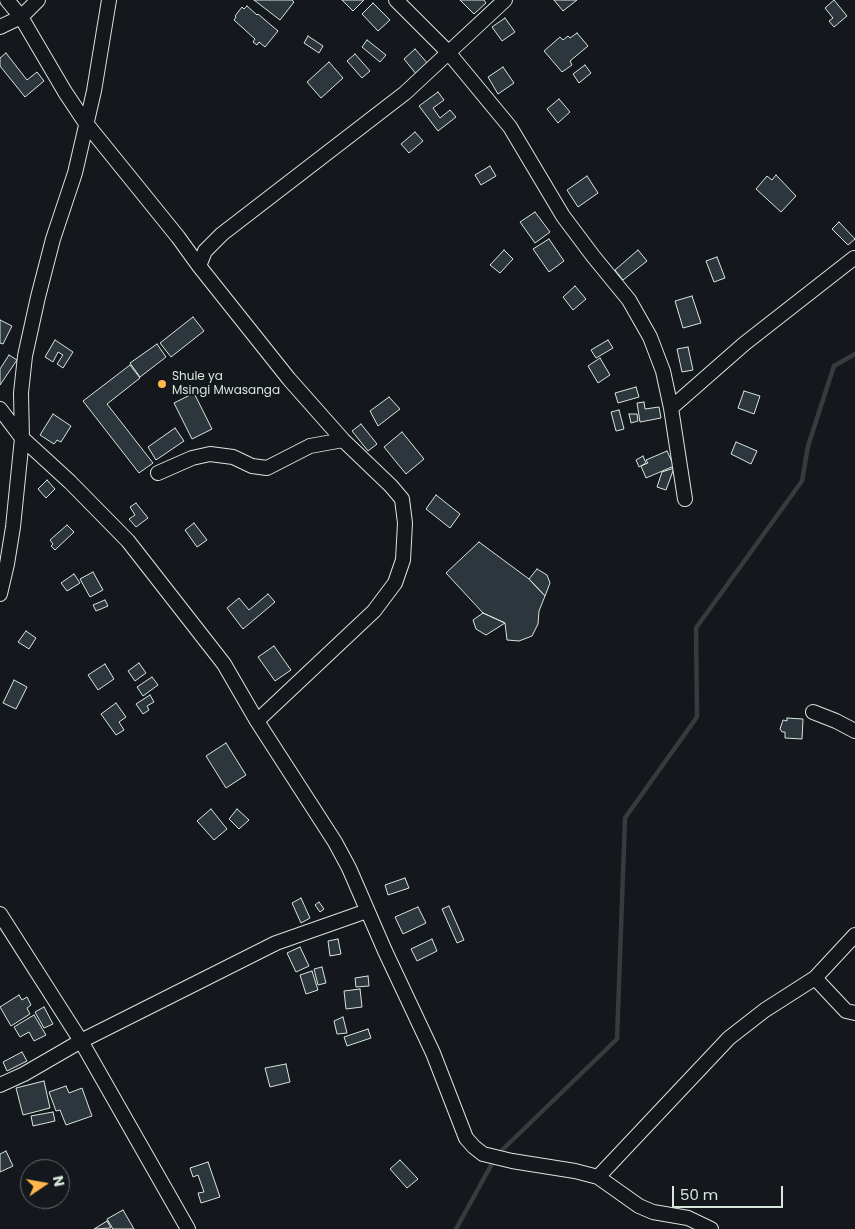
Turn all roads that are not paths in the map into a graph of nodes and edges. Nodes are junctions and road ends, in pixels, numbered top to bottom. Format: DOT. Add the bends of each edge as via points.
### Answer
graph roads {
  1 [pos="7,0"];
  2 [pos="38,0"];
  3 [pos="109,0"];
  4 [pos="396,0"];
  5 [pos="506,0"];
  6 [pos="21,17"];
  7 [pos="0,27"];
  8 [pos="448,52"];
  9 [pos="85,122"];
  10 [pos="854,258"];
  11 [pos="199,266"];
  12 [pos="671,408"];
  13 [pos="0,409"];
  14 [pos="22,438"];
  15 [pos="343,440"];
  16 [pos="158,473"];
  17 [pos="685,499"];
  18 [pos="0,594"];
  19 [pos="813,712"];
  20 [pos="258,722"];
  21 [pos="855,732"];
  22 [pos="367,912"];
  23 [pos="0,914"];
  24 [pos="855,935"];
  25 [pos="815,978"];
  26 [pos="855,1013"];
  27 [pos="81,1041"];
  28 [pos="0,1085"];
  29 [pos="598,1177"];
  30 [pos="188,1229"];
  31 [pos="711,1229"];
  1 -- 6 [label="street"];
  2 -- 6 [label="street"];
  3 -- 9 [label="street" via="94,91"];
  4 -- 8 [label="street"];
  5 -- 8 [label="street"];
  6 -- 7 [label="street"];
  6 -- 9 [label="street"];
  8 -- 11 [label="street" via="405,93 222,234 206,251"];
  8 -- 12 [label="street" via="510,127 563,216 629,300 660,362"];
  9 -- 11 [label="street"];
  9 -- 14 [label="street" via="75,173 53,239 25,356 21,393"];
  10 -- 12 [label="street" via="744,344"];
  11 -- 15 [label="street"];
  12 -- 17 [label="street"];
  13 -- 14 [label="street"];
  14 -- 18 [label="street" via="8,564"];
  14 -- 20 [label="street" via="102,514 155,573 224,664"];
  15 -- 16 [label="street" via="310,446 267,468 252,466 233,457 210,454"];
  15 -- 20 [label="street" via="402,499 405,523 403,560 395,583 374,612"];
  19 -- 21 [label="street" via="836,720"];
  20 -- 22 [label="street" via="349,868"];
  22 -- 27 [label="street" via="276,942"];
  22 -- 29 [label="street" via="433,1053 466,1138 474,1148 483,1154 512,1161"];
  23 -- 27 [label="street"];
  24 -- 25 [label="street"];
  25 -- 26 [label="street" via="846,1011"];
  25 -- 29 [label="street" via="729,1038"];
  27 -- 28 [label="street"];
  27 -- 30 [label="street"];
  29 -- 31 [label="street" via="646,1209 688,1218"];
}
